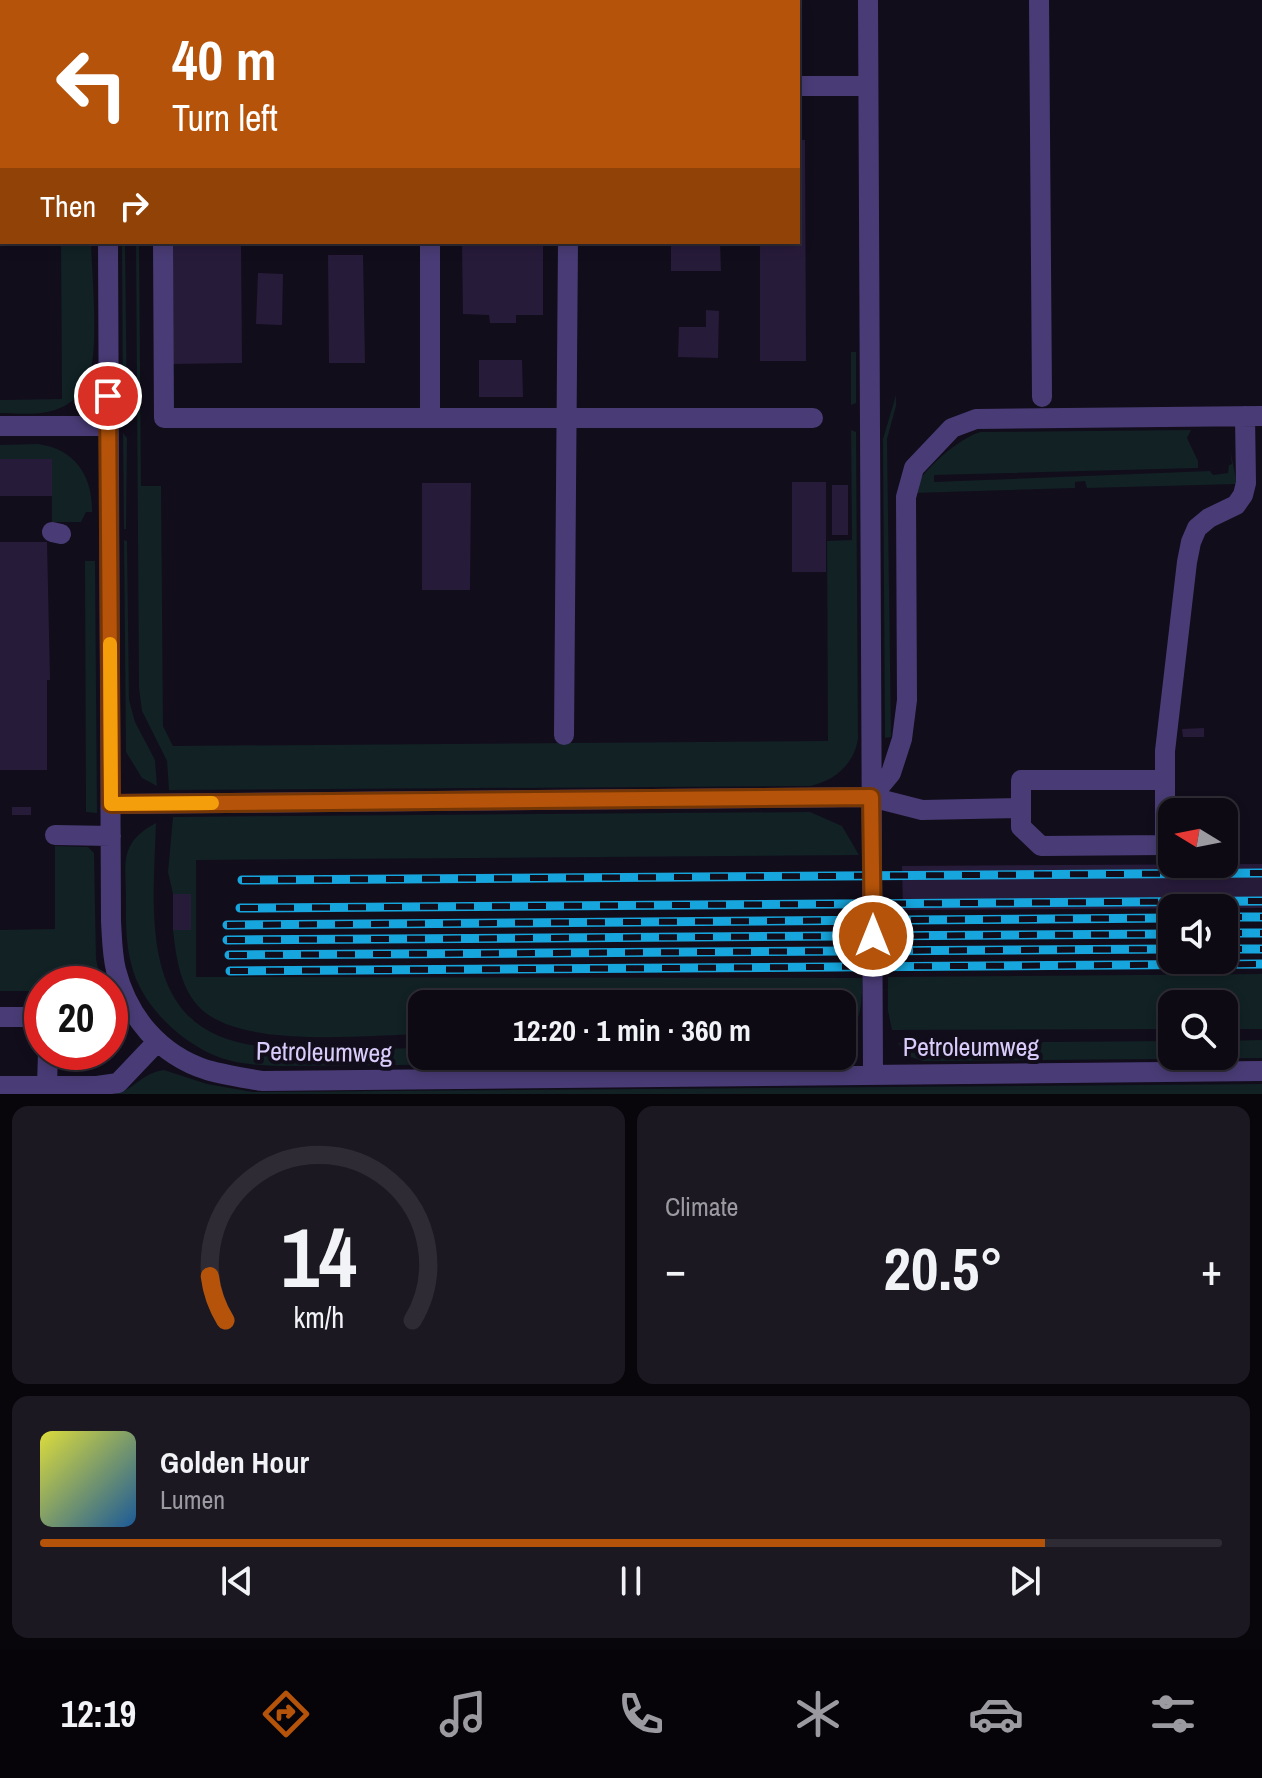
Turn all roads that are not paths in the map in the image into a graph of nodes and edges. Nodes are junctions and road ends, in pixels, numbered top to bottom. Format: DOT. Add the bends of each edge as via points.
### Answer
graph roads {
  1 [pos="868,0"];
  2 [pos="1039,0"];
  3 [pos="800,86"];
  4 [pos="868,86"];
  5 [pos="108,244"];
  6 [pos="163,244"];
  7 [pos="430,244"];
  8 [pos="568,244"];
  9 [pos="1042,397"];
  10 [pos="1253,416"];
  11 [pos="430,417"];
  12 [pos="566,417"];
  13 [pos="813,418"];
  14 [pos="0,426"];
  15 [pos="109,426"];
  16 [pos="564,735"];
  17 [pos="1165,780"];
  18 [pos="871,797"];
  19 [pos="111,804"];
  20 [pos="1021,808"];
  21 [pos="55,835"];
  22 [pos="111,836"];
  23 [pos="0,1017"];
  24 [pos="24,1017"];
  25 [pos="157,1042"];
  26 [pos="47,1070"];
  27 [pos="1262,1071"];
  28 [pos="873,1074"];
  29 [pos="0,1086"];
  30 [pos="47,1086"];
  31 [pos="96,1090"];
  1 -- 4 [label="street"];
  2 -- 9 [label="street"];
  3 -- 4 [label="street"];
  4 -- 18 [label="street"];
  5 -- 15 [label="street, Petroleumweg"];
  6 -- 11 [label="street" via="164,418"];
  7 -- 11 [label="street"];
  8 -- 12 [label="street"];
  10 -- 17 [label="street" via="1243,495 1236,505 1197,528 1187,562"];
  10 -- 18 [label="street" via="976,419 952,428 914,468 906,497 907,700 891,773"];
  11 -- 12 [label="street"];
  12 -- 13 [label="street"];
  12 -- 16 [label="street"];
  14 -- 15 [label="street"];
  15 -- 19 [label="street, Petroleumweg"];
  17 -- 20 [label="street" via="1021,780"];
  17 -- 20 [label="street" via="1165,845 1041,846 1021,827"];
  18 -- 19 [label="street"];
  18 -- 20 [label="street" via="922,810"];
  18 -- 28 [label="street"];
  19 -- 22 [label="street, Petroleumweg"];
  21 -- 22 [label="street"];
  22 -- 25 [label="street, Petroleumweg" via="115,968 134,1012"];
  23 -- 24 [label="street"];
  25 -- 28 [label="street, Petroleumweg" via="206,1070 262,1081"];
  25 -- 31 [label="street" via="118,1083"];
  26 -- 30 [label="street"];
  27 -- 28 [label="street, Petroleumweg"];
  29 -- 30 [label="street"];
  30 -- 31 [label="street"];
}
